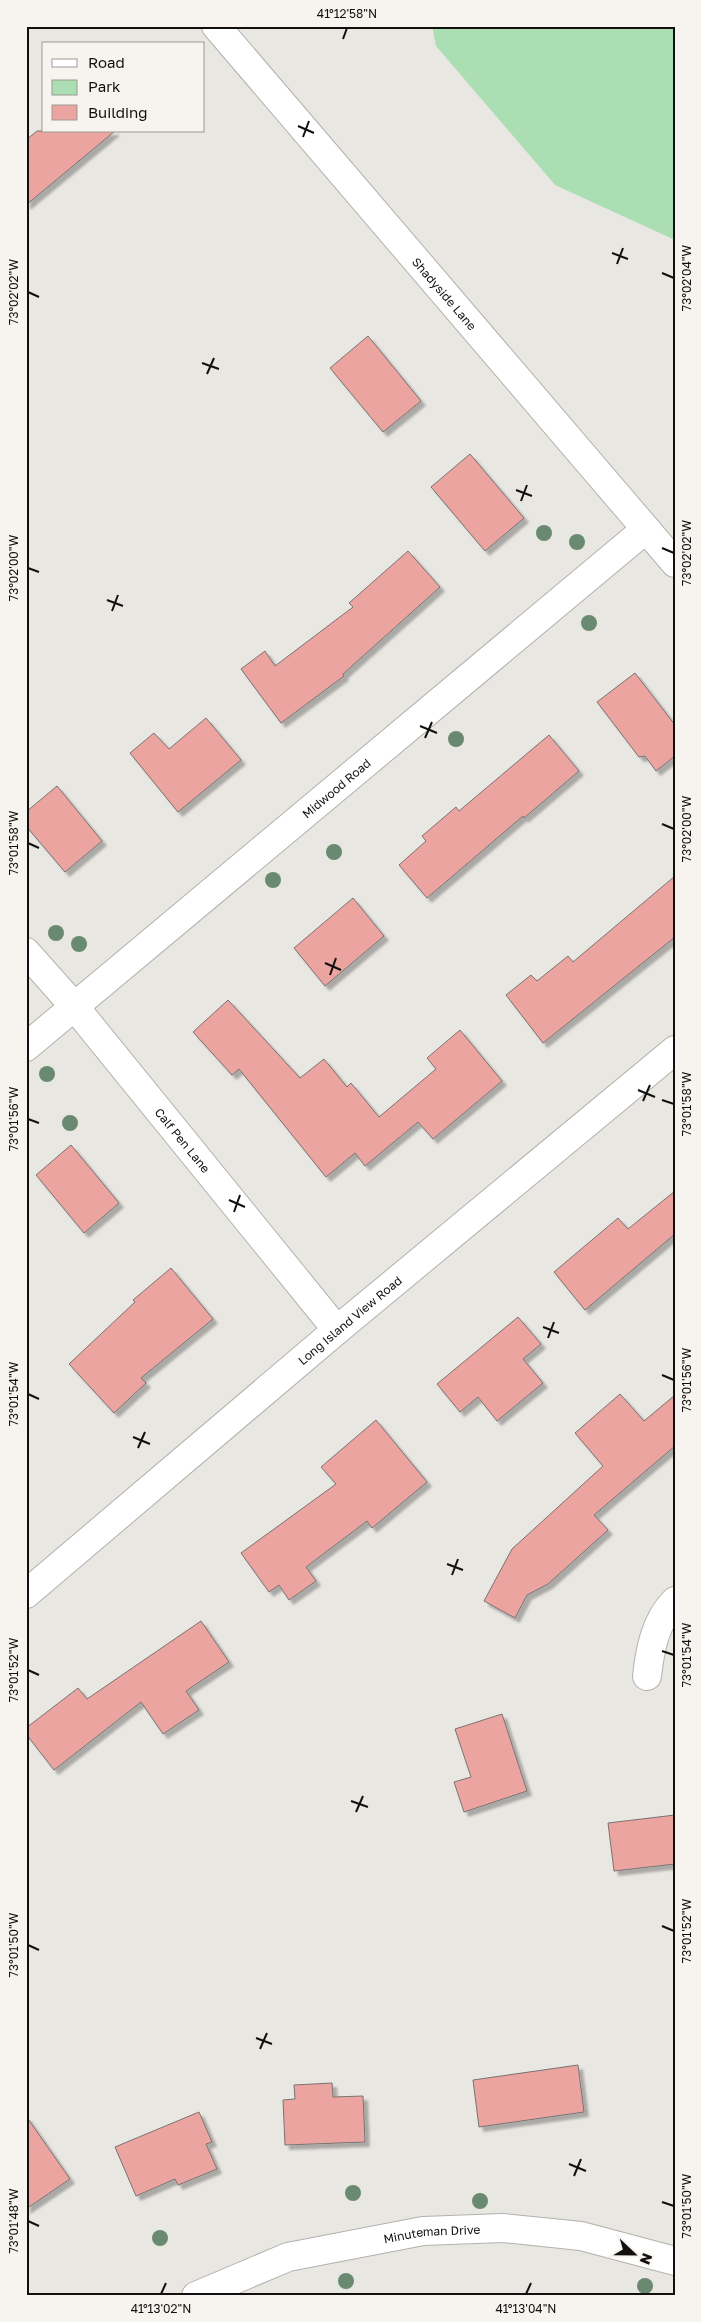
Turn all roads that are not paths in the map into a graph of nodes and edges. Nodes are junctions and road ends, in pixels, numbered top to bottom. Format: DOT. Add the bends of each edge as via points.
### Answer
graph roads {
  1 [pos="216,26"];
  2 [pos="646,529"];
  3 [pos="675,562"];
  4 [pos="26,952"];
  5 [pos="74,1006"];
  6 [pos="26,1047"];
  7 [pos="675,1050"];
  8 [pos="337,1330"];
  9 [pos="26,1594"];
  10 [pos="675,1601"];
  11 [pos="646,1676"];
  12 [pos="675,2261"];
  13 [pos="196,2296"];
  1 -- 2 [label="street, Shadyside Lane"];
  2 -- 3 [label="street, Shadyside Lane"];
  2 -- 5 [label="street, Midwood Road"];
  4 -- 5 [label="street, Calf Pen Lane"];
  5 -- 6 [label="street, Midwood Road"];
  5 -- 8 [label="street, Calf Pen Lane"];
  7 -- 8 [label="street, Long Island View Road"];
  8 -- 9 [label="street, Long Island View Road"];
  10 -- 11 [label="street" via="666,1609 651,1645"];
  12 -- 13 [label="street, Minuteman Drive" via="581,2236 503,2228 423,2230 288,2257"];
}
